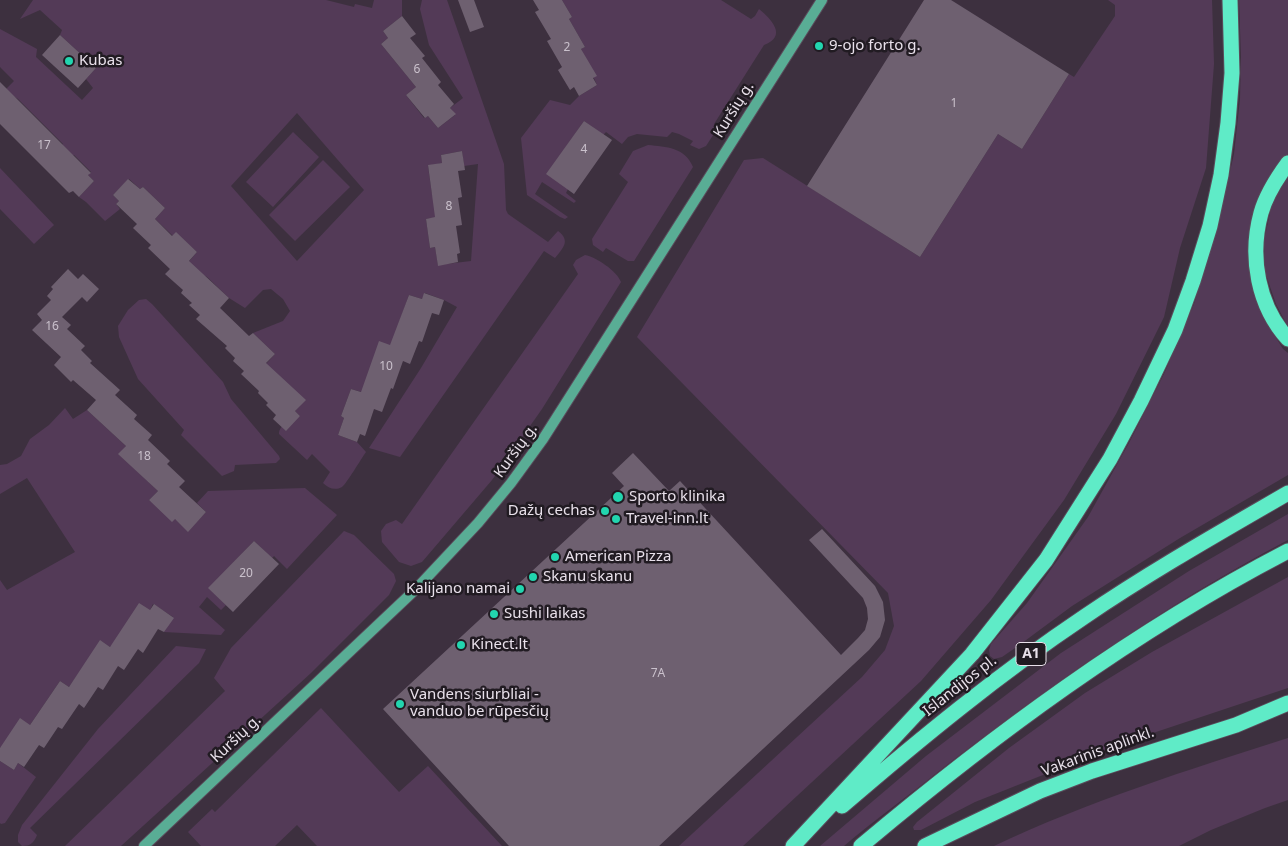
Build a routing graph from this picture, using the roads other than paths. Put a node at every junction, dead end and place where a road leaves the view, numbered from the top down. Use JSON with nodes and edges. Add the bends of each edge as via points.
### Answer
{"nodes":[{"id":1,"x":822,"y":0,"type":"edge"},
{"id":2,"x":1230,"y":0,"type":"edge"},
{"id":3,"x":1288,"y":163,"type":"edge"},
{"id":4,"x":1288,"y":339,"type":"edge"},
{"id":5,"x":1288,"y":493,"type":"edge"},
{"id":6,"x":1288,"y":551,"type":"edge"},
{"id":7,"x":1288,"y":703,"type":"edge"},
{"id":8,"x":1288,"y":713,"type":"edge"},
{"id":9,"x":1236,"y":724,"type":"junction"},
{"id":10,"x":144,"y":846,"type":"edge"},
{"id":11,"x":794,"y":846,"type":"edge"},
{"id":12,"x":861,"y":846,"type":"edge"},
{"id":13,"x":924,"y":846,"type":"edge"}],
"edges":[{"from":1,"to":10,"type":"main road","name":"Kuršių g.","via":[[543,439],[511,483],[417,588]]},
{"from":2,"to":11,"type":"highway","via":[[1232,73],[1228,123],[1210,226],[1175,330],[1141,402],[1110,459],[1046,560],[972,654]]},
{"from":3,"to":4,"type":"highway","via":[[1261,212],[1256,264],[1267,308]]},
{"from":5,"to":11,"type":"highway","name":"Islandijos pl.","number":"A1","via":[[1161,568],[1029,655],[915,743]]},
{"from":6,"to":12,"type":"highway","via":[[1190,607],[1081,676],[954,770]]},
{"from":7,"to":9,"type":"highway","name":"Vakarinis aplinkl."},
{"from":8,"to":9,"type":"highway"},
{"from":9,"to":13,"type":"highway","name":"Vakarinis aplinkl.","via":[[1040,791]]}]}
